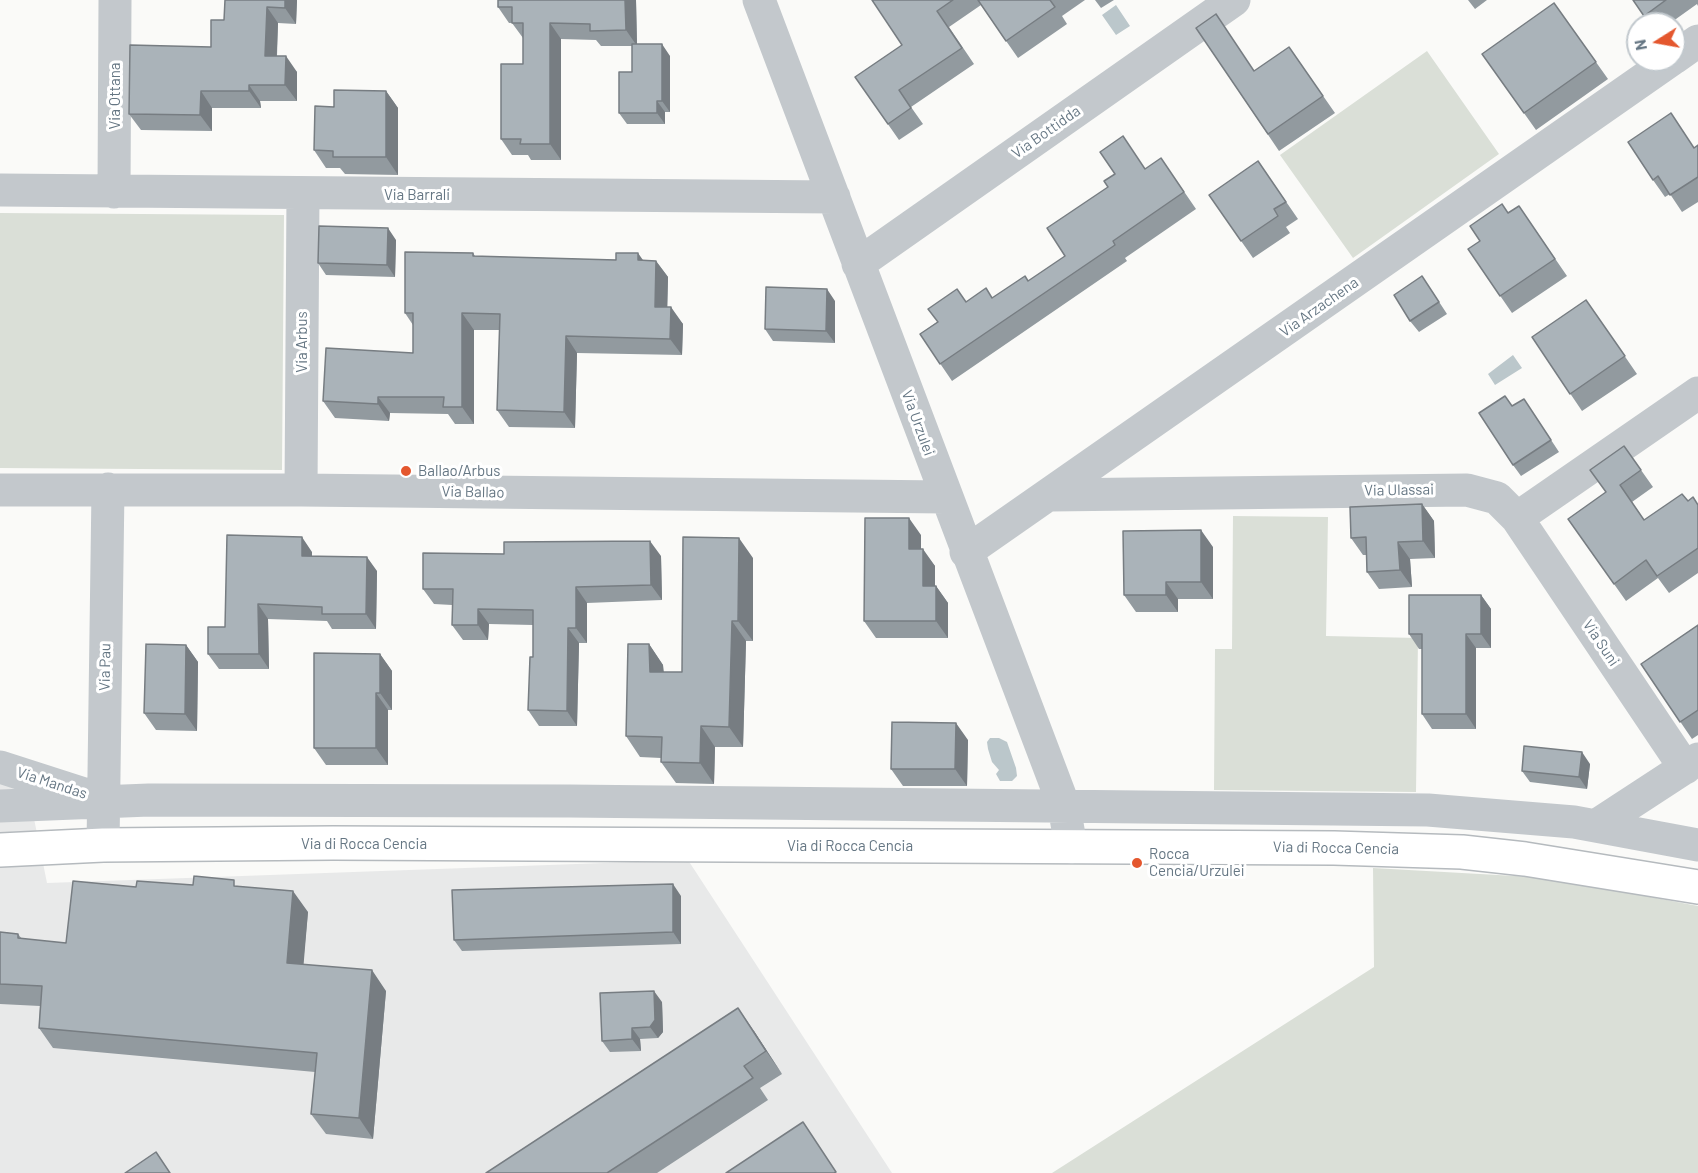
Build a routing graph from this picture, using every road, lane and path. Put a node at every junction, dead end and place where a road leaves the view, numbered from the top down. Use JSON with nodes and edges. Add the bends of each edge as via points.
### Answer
{"nodes":[{"id":1,"x":115,"y":0,"type":"edge"},
{"id":2,"x":759,"y":0,"type":"edge"},
{"id":3,"x":1234,"y":0,"type":"edge"},
{"id":4,"x":1653,"y":72,"type":"edge"},
{"id":5,"x":0,"y":190,"type":"edge"},
{"id":6,"x":114,"y":192,"type":"junction"},
{"id":7,"x":303,"y":194,"type":"junction"},
{"id":8,"x":834,"y":197,"type":"junction"},
{"id":9,"x":858,"y":264,"type":"junction"},
{"id":10,"x":1698,"y":393,"type":"edge"},
{"id":11,"x":108,"y":489,"type":"junction"},
{"id":12,"x":0,"y":490,"type":"edge"},
{"id":13,"x":301,"y":490,"type":"junction"},
{"id":14,"x":1051,"y":495,"type":"junction"},
{"id":15,"x":945,"y":497,"type":"junction"},
{"id":16,"x":1517,"y":518,"type":"junction"},
{"id":17,"x":966,"y":552,"type":"junction"},
{"id":18,"x":1692,"y":764,"type":"edge"},
{"id":19,"x":0,"y":766,"type":"edge"},
{"id":20,"x":103,"y":800,"type":"junction"},
{"id":21,"x":387,"y":801,"type":"junction"},
{"id":22,"x":1064,"y":806,"type":"junction"},
{"id":23,"x":0,"y":807,"type":"edge"},
{"id":24,"x":1597,"y":825,"type":"junction"},
{"id":25,"x":387,"y":844,"type":"junction"},
{"id":26,"x":103,"y":845,"type":"junction"},
{"id":27,"x":1698,"y":845,"type":"edge"},
{"id":28,"x":1071,"y":847,"type":"junction"},
{"id":29,"x":0,"y":850,"type":"edge"},
{"id":30,"x":1698,"y":887,"type":"edge"}],
"edges":[{"from":1,"to":6,"type":"street","name":"Via Ottana"},
{"from":2,"to":8,"type":"street","name":"Via Urzulei"},
{"from":3,"to":9,"type":"street","name":"Via Bottidda"},
{"from":4,"to":14,"type":"street","name":"Via Arzachena"},
{"from":5,"to":6,"type":"street","name":"Via Barrali"},
{"from":6,"to":7,"type":"street","name":"Via Barrali"},
{"from":7,"to":8,"type":"street","name":"Via Barrali"},
{"from":7,"to":13,"type":"street","name":"Via Arbus"},
{"from":8,"to":9,"type":"street","name":"Via Urzulei"},
{"from":9,"to":15,"type":"street","name":"Via Urzulei"},
{"from":10,"to":16,"type":"street"},
{"from":11,"to":12,"type":"street","name":"Via Ballao"},
{"from":11,"to":13,"type":"street","name":"Via Ballao"},
{"from":11,"to":20,"type":"street","name":"Via Pau"},
{"from":13,"to":15,"type":"street","name":"Via Ballao"},
{"from":14,"to":16,"type":"street","name":"Via Ulassai","via":[[1467,490],[1497,498]]},
{"from":14,"to":17,"type":"street","name":"Via Arzachena"},
{"from":15,"to":17,"type":"street","name":"Via Urzulei"},
{"from":16,"to":18,"type":"street","name":"Via Suni"},
{"from":17,"to":22,"type":"street","name":"Via Urzulei"},
{"from":18,"to":24,"type":"street"},
{"from":19,"to":20,"type":"street","name":"Via Mandas"},
{"from":20,"to":21,"type":"street"},
{"from":20,"to":23,"type":"street"},
{"from":20,"to":26,"type":"street","name":"Via Pau"},
{"from":21,"to":22,"type":"street"},
{"from":21,"to":25,"type":"street"},
{"from":22,"to":24,"type":"street","via":[[1428,810]]},
{"from":22,"to":28,"type":"street","name":"Via Urzulei"},
{"from":24,"to":27,"type":"street"},
{"from":25,"to":26,"type":"main road","name":"Via di Rocca Cencia"},
{"from":25,"to":28,"type":"main road","name":"Via di Rocca Cencia"},
{"from":26,"to":29,"type":"main road","name":"Via di Rocca Cencia"},
{"from":28,"to":30,"type":"main road","name":"Via di Rocca Cencia","via":[[1322,847],[1462,852],[1584,867]]}]}
